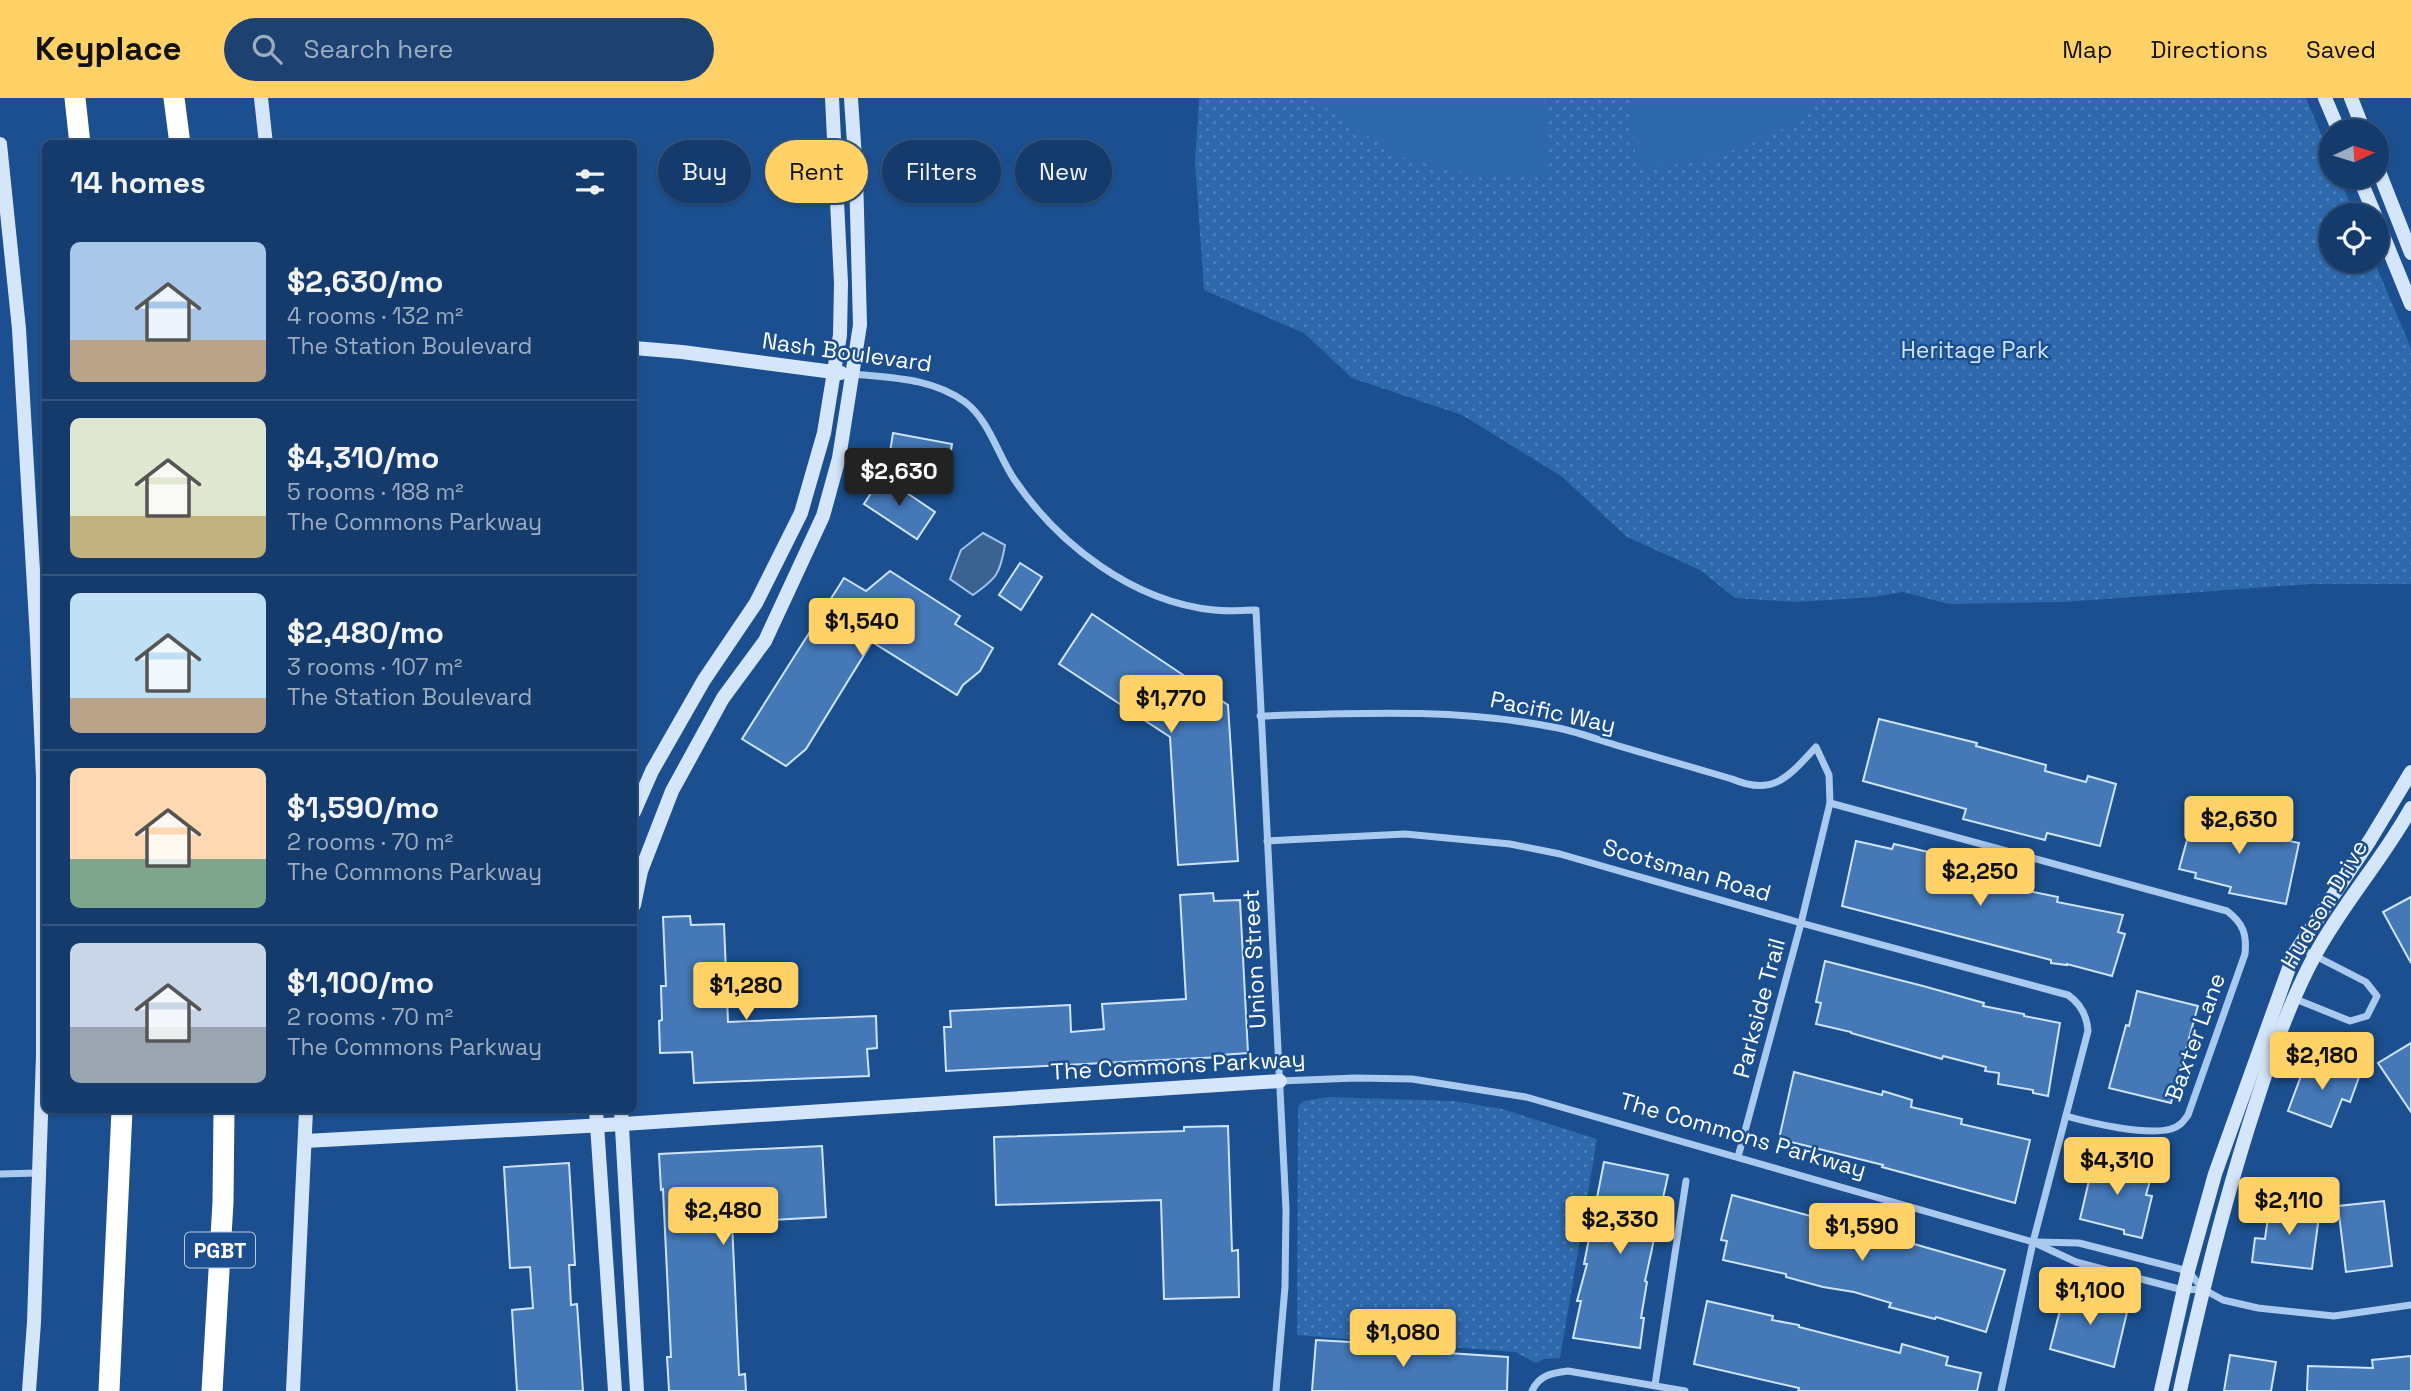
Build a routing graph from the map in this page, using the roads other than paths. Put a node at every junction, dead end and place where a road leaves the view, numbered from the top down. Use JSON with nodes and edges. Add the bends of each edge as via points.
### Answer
{"nodes":[{"id":1,"x":75,"y":98,"type":"edge"},
{"id":2,"x":174,"y":98,"type":"edge"},
{"id":3,"x":261,"y":98,"type":"edge"},
{"id":4,"x":832,"y":98,"type":"edge"},
{"id":5,"x":851,"y":98,"type":"edge"},
{"id":6,"x":2325,"y":98,"type":"edge"},
{"id":7,"x":2351,"y":98,"type":"edge"},
{"id":8,"x":2334,"y":119,"type":"edge"},
{"id":9,"x":2359,"y":119,"type":"edge"},
{"id":10,"x":80,"y":140,"type":"edge"},
{"id":11,"x":179,"y":140,"type":"edge"},
{"id":12,"x":266,"y":140,"type":"edge"},
{"id":13,"x":0,"y":144,"type":"edge"},
{"id":14,"x":2386,"y":189,"type":"edge"},
{"id":15,"x":2389,"y":249,"type":"edge"},
{"id":16,"x":2411,"y":253,"type":"edge"},
{"id":17,"x":2411,"y":304,"type":"edge"},
{"id":18,"x":637,"y":348,"type":"edge"},
{"id":19,"x":834,"y":372,"type":"junction"},
{"id":20,"x":853,"y":374,"type":"junction"},
{"id":21,"x":1256,"y":610,"type":"joint"},
{"id":22,"x":1261,"y":716,"type":"junction"},
{"id":23,"x":1816,"y":747,"type":"joint"},
{"id":24,"x":42,"y":761,"type":"edge"},
{"id":25,"x":2411,"y":772,"type":"edge"},
{"id":26,"x":1830,"y":803,"type":"junction"},
{"id":27,"x":637,"y":805,"type":"edge"},
{"id":28,"x":2411,"y":808,"type":"edge"},
{"id":29,"x":1267,"y":841,"type":"junction"},
{"id":30,"x":637,"y":890,"type":"edge"},
{"id":31,"x":1801,"y":923,"type":"junction"},
{"id":32,"x":2298,"y":947,"type":"junction"},
{"id":33,"x":2314,"y":956,"type":"junction"},
{"id":34,"x":2280,"y":991,"type":"junction"},
{"id":35,"x":2295,"y":999,"type":"junction"},
{"id":36,"x":42,"y":1079,"type":"edge"},
{"id":37,"x":1280,"y":1081,"type":"junction"},
{"id":38,"x":122,"y":1113,"type":"edge"},
{"id":39,"x":224,"y":1113,"type":"edge"},
{"id":40,"x":306,"y":1113,"type":"edge"},
{"id":41,"x":597,"y":1113,"type":"edge"},
{"id":42,"x":622,"y":1116,"type":"edge"},
{"id":43,"x":2066,"y":1116,"type":"junction"},
{"id":44,"x":599,"y":1125,"type":"junction"},
{"id":45,"x":305,"y":1141,"type":"junction"},
{"id":46,"x":1738,"y":1157,"type":"junction"},
{"id":47,"x":38,"y":1173,"type":"junction"},
{"id":48,"x":0,"y":1174,"type":"edge"},
{"id":49,"x":1686,"y":1181,"type":"dead end"},
{"id":50,"x":2033,"y":1242,"type":"junction"},
{"id":51,"x":2188,"y":1271,"type":"junction"},
{"id":52,"x":2203,"y":1289,"type":"junction"},
{"id":53,"x":2183,"y":1290,"type":"junction"},
{"id":54,"x":2411,"y":1305,"type":"edge"},
{"id":55,"x":1655,"y":1385,"type":"junction"},
{"id":56,"x":29,"y":1391,"type":"edge"},
{"id":57,"x":108,"y":1391,"type":"edge"},
{"id":58,"x":212,"y":1391,"type":"edge"},
{"id":59,"x":293,"y":1391,"type":"edge"},
{"id":60,"x":615,"y":1391,"type":"edge"},
{"id":61,"x":637,"y":1391,"type":"edge"},
{"id":62,"x":1276,"y":1391,"type":"edge"},
{"id":63,"x":1532,"y":1391,"type":"edge"},
{"id":64,"x":1685,"y":1391,"type":"edge"},
{"id":65,"x":2001,"y":1391,"type":"edge"},
{"id":66,"x":2161,"y":1391,"type":"edge"},
{"id":67,"x":2180,"y":1391,"type":"edge"}],
"edges":[{"from":1,"to":10,"type":"highway"},
{"from":2,"to":11,"type":"highway"},
{"from":3,"to":12,"type":"street"},
{"from":4,"to":19,"type":"street","via":[[841,283]]},
{"from":5,"to":20,"type":"street","via":[[860,325]]},
{"from":6,"to":8,"type":"street"},
{"from":7,"to":9,"type":"street"},
{"from":13,"to":24,"type":"street","via":[[19,341]]},
{"from":14,"to":16,"type":"street"},
{"from":15,"to":17,"type":"street"},
{"from":18,"to":19,"type":"street","name":"Nash Boulevard"},
{"from":19,"to":20,"type":"street","name":"Nash Boulevard"},
{"from":19,"to":27,"type":"street","via":[[824,433],[801,513],[756,603],[704,680]]},
{"from":20,"to":21,"type":"street","name":"Nash Boulevard","via":[[932,384],[967,404],[1027,497],[1068,540],[1120,577],[1191,606]]},
{"from":20,"to":30,"type":"street","via":[[839,458],[823,516],[765,641],[723,698],[673,791]]},
{"from":21,"to":22,"type":"street","name":"Union Street"},
{"from":22,"to":23,"type":"street","name":"Pacific Way","via":[[1422,713],[1521,722],[1560,729],[1744,784],[1769,786],[1787,778]]},
{"from":22,"to":29,"type":"street","name":"Union Street"},
{"from":23,"to":26,"type":"street","name":"Parkside Trail","via":[[1829,775]]},
{"from":25,"to":32,"type":"street","name":"Hudson Drive"},
{"from":26,"to":31,"type":"street","name":"Parkside Trail"},
{"from":26,"to":43,"type":"street","name":"Baxter Lane","via":[[2227,911],[2237,919],[2244,929],[2245,954],[2188,1115],[2180,1125],[2146,1130]]},
{"from":28,"to":33,"type":"street","name":"Hudson Drive"},
{"from":29,"to":31,"type":"street","name":"Scotsman Road","via":[[1405,834],[1510,844]]},
{"from":29,"to":37,"type":"street","name":"Union Street"},
{"from":31,"to":43,"type":"street","name":"Scotsman Road","via":[[2068,995],[2083,1009],[2088,1031]]},
{"from":31,"to":46,"type":"street","name":"Parkside Trail"},
{"from":32,"to":33,"type":"street"},
{"from":32,"to":34,"type":"street","name":"Hudson Drive"},
{"from":33,"to":35,"type":"street","name":"Hudson Drive"},
{"from":33,"to":35,"type":"street","via":[[2366,982],[2377,996],[2367,1016],[2350,1021]]},
{"from":34,"to":35,"type":"street"},
{"from":34,"to":51,"type":"street","name":"Hudson Drive","via":[[2216,1174]]},
{"from":35,"to":52,"type":"street","name":"Hudson Drive","via":[[2234,1171]]},
{"from":36,"to":47,"type":"street"},
{"from":37,"to":42,"type":"street","name":"The Commons Parkway"},
{"from":37,"to":46,"type":"street","name":"The Commons Parkway","via":[[1412,1079],[1467,1086],[1526,1097]]},
{"from":37,"to":62,"type":"street","name":"Union Street","via":[[1286,1222]]},
{"from":38,"to":57,"type":"highway"},
{"from":39,"to":58,"type":"highway","number":"PGBT"},
{"from":40,"to":45,"type":"street"},
{"from":41,"to":44,"type":"street"},
{"from":42,"to":44,"type":"street","name":"The Commons Parkway"},
{"from":42,"to":61,"type":"street"},
{"from":43,"to":50,"type":"street"},
{"from":44,"to":45,"type":"street","name":"The Commons Parkway"},
{"from":44,"to":60,"type":"street"},
{"from":45,"to":59,"type":"street"},
{"from":46,"to":50,"type":"street","name":"The Commons Parkway"},
{"from":47,"to":48,"type":"street"},
{"from":47,"to":56,"type":"street"},
{"from":49,"to":55,"type":"street"},
{"from":50,"to":51,"type":"street","name":"The Commons Parkway","via":[[2080,1243]]},
{"from":50,"to":53,"type":"street","name":"The Commons Parkway","via":[[2076,1262]]},
{"from":50,"to":65,"type":"street"},
{"from":51,"to":52,"type":"street"},
{"from":51,"to":53,"type":"street","name":"Hudson Drive"},
{"from":52,"to":53,"type":"street","name":"The Commons Parkway"},
{"from":52,"to":54,"type":"street","via":[[2223,1300],[2258,1308],[2334,1316]]},
{"from":52,"to":67,"type":"street","name":"Hudson Drive"},
{"from":53,"to":66,"type":"street","name":"Hudson Drive"},
{"from":55,"to":63,"type":"street","via":[[1567,1371],[1543,1377]]},
{"from":55,"to":64,"type":"street"}]}
